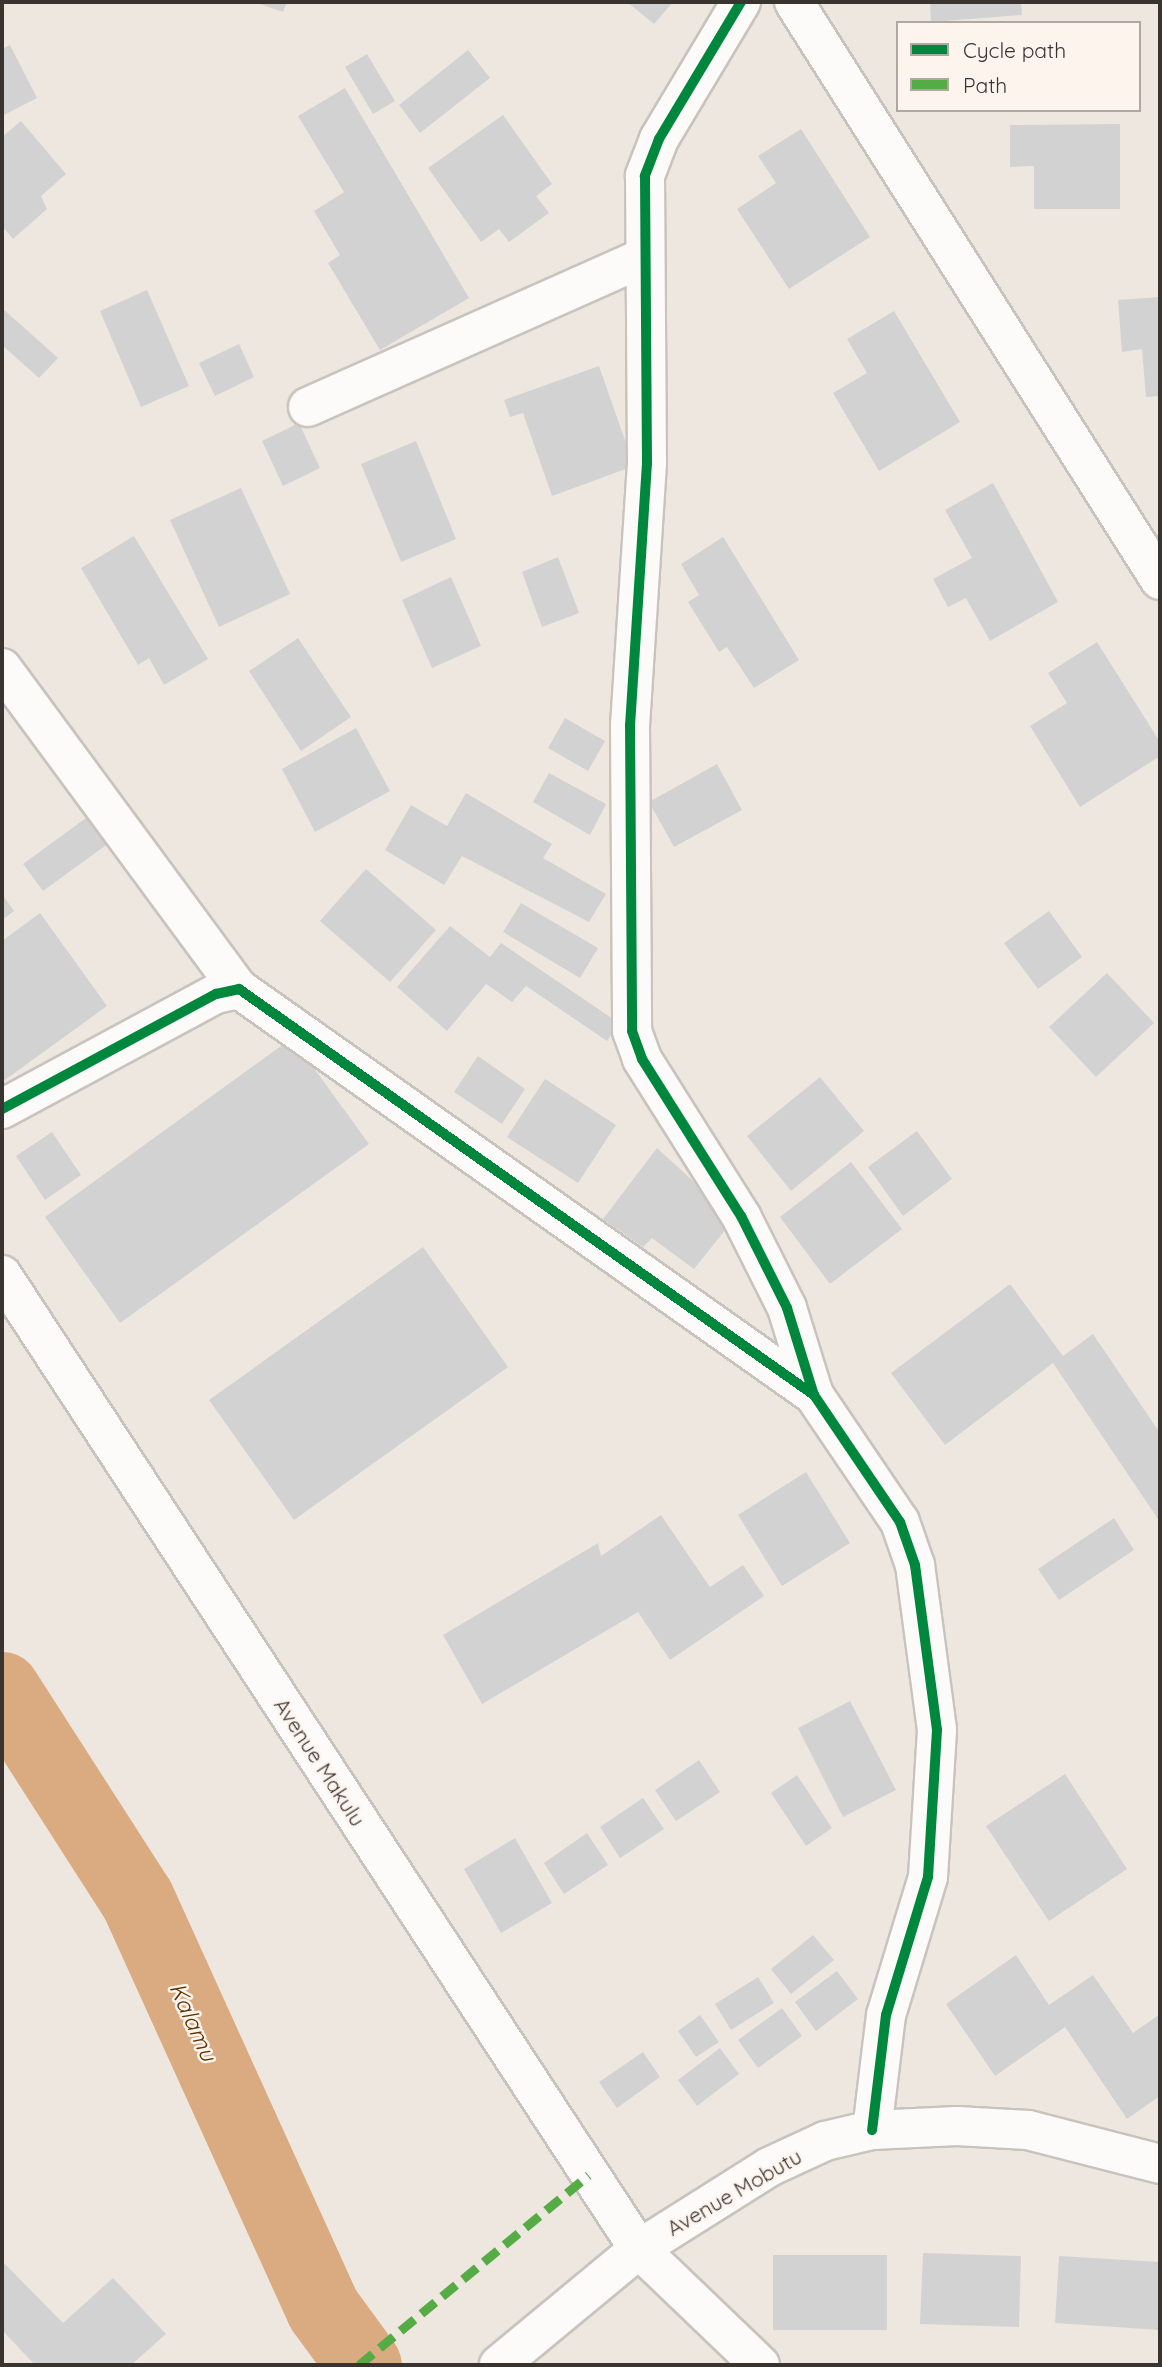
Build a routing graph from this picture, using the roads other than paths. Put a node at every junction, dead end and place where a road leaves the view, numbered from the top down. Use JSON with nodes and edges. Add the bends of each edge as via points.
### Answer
{"nodes":[{"id":1,"x":741,"y":2,"type":"edge"},
{"id":2,"x":794,"y":2,"type":"edge"},
{"id":3,"x":642,"y":258,"type":"junction"},
{"id":4,"x":308,"y":407,"type":"dead end"},
{"id":5,"x":1160,"y":580,"type":"edge"},
{"id":6,"x":2,"y":668,"type":"edge"},
{"id":7,"x":239,"y":989,"type":"junction"},
{"id":8,"x":2,"y":1109,"type":"edge"},
{"id":9,"x":2,"y":1275,"type":"edge"},
{"id":10,"x":814,"y":1395,"type":"junction"},
{"id":11,"x":872,"y":2130,"type":"junction"},
{"id":12,"x":1160,"y":2164,"type":"edge"},
{"id":13,"x":639,"y":2249,"type":"junction"},
{"id":14,"x":499,"y":2365,"type":"edge"},
{"id":15,"x":760,"y":2365,"type":"edge"}],
"edges":[{"from":1,"to":3,"type":"street","via":[[659,139],[645,176]]},
{"from":2,"to":5,"type":"street"},
{"from":3,"to":4,"type":"street"},
{"from":3,"to":10,"type":"street","via":[[647,463],[630,725],[632,1031],[642,1059],[741,1216],[787,1308]]},
{"from":6,"to":7,"type":"street"},
{"from":7,"to":8,"type":"street","via":[[216,993]]},
{"from":7,"to":10,"type":"street"},
{"from":9,"to":13,"type":"street","name":"Avenue Makulu"},
{"from":10,"to":11,"type":"street","via":[[900,1522],[915,1565],[936,1730],[928,1877],[886,2015]]},
{"from":11,"to":12,"type":"street","name":"Avenue Mobutu","via":[[1028,2130]]},
{"from":11,"to":13,"type":"street","name":"Avenue Mobutu","via":[[825,2141],[769,2167]]},
{"from":13,"to":14,"type":"street","name":"Avenue Mobutu"},
{"from":13,"to":15,"type":"street","name":"Avenue Makulu"}]}
